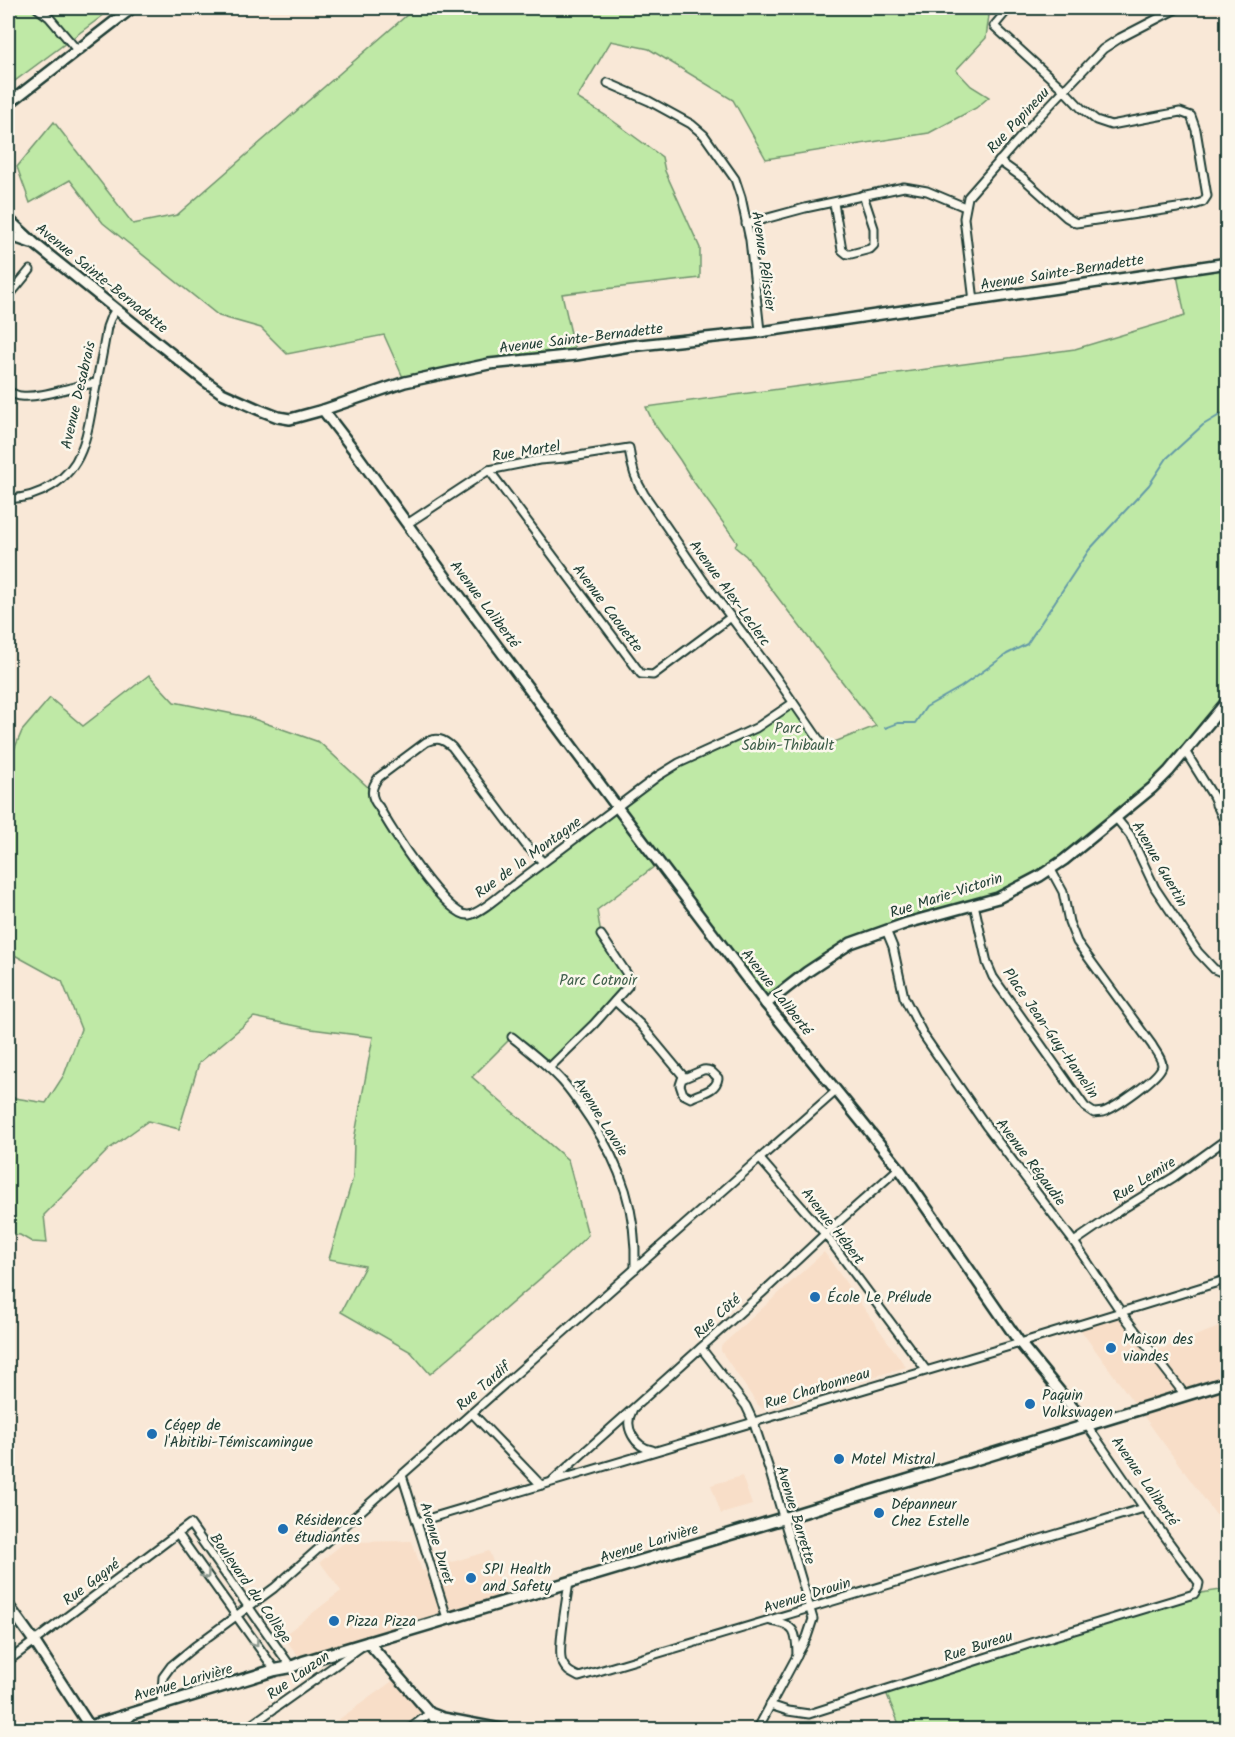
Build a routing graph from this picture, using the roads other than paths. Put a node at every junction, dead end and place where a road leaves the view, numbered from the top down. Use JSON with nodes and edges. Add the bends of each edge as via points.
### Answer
{"nodes":[{"id":1,"x":37,"y":8,"type":"edge"},
{"id":2,"x":132,"y":8,"type":"edge"},
{"id":3,"x":1009,"y":8,"type":"edge"},
{"id":4,"x":1178,"y":8,"type":"edge"},
{"id":5,"x":77,"y":50,"type":"junction"},
{"id":6,"x":608,"y":83,"type":"dead end"},
{"id":7,"x":1064,"y":90,"type":"junction"},
{"id":8,"x":8,"y":104,"type":"edge"},
{"id":9,"x":999,"y":161,"type":"junction"},
{"id":10,"x":864,"y":195,"type":"junction"},
{"id":11,"x":834,"y":203,"type":"junction"},
{"id":12,"x":965,"y":207,"type":"junction"},
{"id":13,"x":8,"y":219,"type":"edge"},
{"id":14,"x":746,"y":224,"type":"junction"},
{"id":15,"x":8,"y":235,"type":"edge"},
{"id":16,"x":35,"y":244,"type":"junction"},
{"id":17,"x":1227,"y":263,"type":"edge"},
{"id":18,"x":30,"y":270,"type":"dead end"},
{"id":19,"x":8,"y":297,"type":"edge"},
{"id":20,"x":974,"y":301,"type":"junction"},
{"id":21,"x":116,"y":309,"type":"junction"},
{"id":22,"x":760,"y":331,"type":"junction"},
{"id":23,"x":97,"y":383,"type":"junction"},
{"id":24,"x":8,"y":391,"type":"edge"},
{"id":25,"x":323,"y":410,"type":"junction"},
{"id":26,"x":629,"y":448,"type":"joint"},
{"id":27,"x":489,"y":470,"type":"junction"},
{"id":28,"x":8,"y":499,"type":"edge"},
{"id":29,"x":407,"y":524,"type":"junction"},
{"id":30,"x":731,"y":617,"type":"junction"},
{"id":31,"x":1227,"y":700,"type":"edge"},
{"id":32,"x":793,"y":703,"type":"junction"},
{"id":33,"x":824,"y":747,"type":"dead end"},
{"id":34,"x":1185,"y":751,"type":"junction"},
{"id":35,"x":1227,"y":802,"type":"edge"},
{"id":36,"x":1216,"y":805,"type":"junction"},
{"id":37,"x":617,"y":807,"type":"junction"},
{"id":38,"x":1116,"y":818,"type":"junction"},
{"id":39,"x":1227,"y":830,"type":"edge"},
{"id":40,"x":543,"y":862,"type":"junction"},
{"id":41,"x":1050,"y":868,"type":"junction"},
{"id":42,"x":974,"y":904,"type":"junction"},
{"id":43,"x":886,"y":930,"type":"junction"},
{"id":44,"x":601,"y":935,"type":"dead end"},
{"id":45,"x":1227,"y":975,"type":"edge"},
{"id":46,"x":615,"y":1001,"type":"junction"},
{"id":47,"x":766,"y":1004,"type":"junction"},
{"id":48,"x":512,"y":1036,"type":"dead end"},
{"id":49,"x":549,"y":1068,"type":"junction"},
{"id":50,"x":684,"y":1077,"type":"junction"},
{"id":51,"x":836,"y":1091,"type":"junction"},
{"id":52,"x":1227,"y":1138,"type":"edge"},
{"id":53,"x":760,"y":1159,"type":"junction"},
{"id":54,"x":899,"y":1168,"type":"junction"},
{"id":55,"x":825,"y":1234,"type":"junction"},
{"id":56,"x":1074,"y":1242,"type":"junction"},
{"id":57,"x":635,"y":1269,"type":"junction"},
{"id":58,"x":1225,"y":1280,"type":"dead end"},
{"id":59,"x":1120,"y":1312,"type":"junction"},
{"id":60,"x":1020,"y":1343,"type":"junction"},
{"id":61,"x":701,"y":1348,"type":"junction"},
{"id":62,"x":926,"y":1370,"type":"junction"},
{"id":63,"x":1227,"y":1382,"type":"edge"},
{"id":64,"x":1185,"y":1395,"type":"junction"},
{"id":65,"x":634,"y":1408,"type":"junction"},
{"id":66,"x":472,"y":1413,"type":"junction"},
{"id":67,"x":753,"y":1422,"type":"junction"},
{"id":68,"x":1087,"y":1425,"type":"junction"},
{"id":69,"x":655,"y":1451,"type":"junction"},
{"id":70,"x":402,"y":1475,"type":"junction"},
{"id":71,"x":551,"y":1482,"type":"junction"},
{"id":72,"x":541,"y":1485,"type":"junction"},
{"id":73,"x":1144,"y":1508,"type":"junction"},
{"id":74,"x":784,"y":1518,"type":"junction"},
{"id":75,"x":417,"y":1522,"type":"junction"},
{"id":76,"x":190,"y":1524,"type":"joint"},
{"id":77,"x":178,"y":1534,"type":"junction"},
{"id":78,"x":569,"y":1582,"type":"junction"},
{"id":79,"x":1194,"y":1594,"type":"joint"},
{"id":80,"x":8,"y":1605,"type":"edge"},
{"id":81,"x":247,"y":1607,"type":"junction"},
{"id":82,"x":810,"y":1608,"type":"junction"},
{"id":83,"x":236,"y":1616,"type":"junction"},
{"id":84,"x":447,"y":1618,"type":"junction"},
{"id":85,"x":768,"y":1621,"type":"junction"},
{"id":86,"x":34,"y":1641,"type":"junction"},
{"id":87,"x":368,"y":1642,"type":"junction"},
{"id":88,"x":797,"y":1658,"type":"junction"},
{"id":89,"x":8,"y":1661,"type":"edge"},
{"id":90,"x":291,"y":1667,"type":"junction"},
{"id":91,"x":275,"y":1670,"type":"junction"},
{"id":92,"x":161,"y":1703,"type":"junction"},
{"id":93,"x":770,"y":1705,"type":"junction"},
{"id":94,"x":135,"y":1712,"type":"junction"},
{"id":95,"x":430,"y":1713,"type":"junction"},
{"id":96,"x":91,"y":1728,"type":"edge"},
{"id":97,"x":78,"y":1730,"type":"edge"},
{"id":98,"x":117,"y":1730,"type":"edge"},
{"id":99,"x":244,"y":1730,"type":"edge"},
{"id":100,"x":408,"y":1730,"type":"edge"},
{"id":101,"x":440,"y":1730,"type":"edge"},
{"id":102,"x":506,"y":1730,"type":"edge"},
{"id":103,"x":757,"y":1730,"type":"edge"}],
"edges":[{"from":1,"to":5,"type":"street"},
{"from":2,"to":5,"type":"street"},
{"from":3,"to":7,"type":"street","via":[[994,26]]},
{"from":4,"to":7,"type":"street","name":"Rue Papineau","via":[[1103,49]]},
{"from":5,"to":8,"type":"street"},
{"from":6,"to":14,"type":"street","name":"Avenue Pélissier","via":[[650,101],[704,135],[735,179]]},
{"from":7,"to":9,"type":"street","name":"Rue Papineau"},
{"from":7,"to":9,"type":"street","via":[[1089,116],[1106,123],[1179,112],[1191,116],[1206,200],[1191,206],[1076,223]]},
{"from":9,"to":12,"type":"street","name":"Rue Papineau","via":[[968,197]]},
{"from":10,"to":11,"type":"street"},
{"from":10,"to":11,"type":"street","via":[[874,228],[874,245],[870,249],[851,254],[842,250]]},
{"from":10,"to":12,"type":"street","via":[[904,187],[927,190]]},
{"from":11,"to":14,"type":"street"},
{"from":12,"to":20,"type":"street"},
{"from":13,"to":16,"type":"street","name":"Avenue Sainte-Bernadette"},
{"from":14,"to":22,"type":"street","name":"Avenue Pélissier"},
{"from":15,"to":16,"type":"street"},
{"from":16,"to":21,"type":"street","name":"Avenue Sainte-Bernadette"},
{"from":17,"to":20,"type":"street","name":"Avenue Sainte-Bernadette"},
{"from":18,"to":19,"type":"street"},
{"from":20,"to":22,"type":"street","name":"Avenue Sainte-Bernadette"},
{"from":21,"to":23,"type":"street","name":"Avenue Desabrais","via":[[107,327]]},
{"from":21,"to":25,"type":"street","name":"Avenue Sainte-Bernadette","via":[[222,393],[278,417],[290,419]]},
{"from":22,"to":25,"type":"street","name":"Avenue Sainte-Bernadette","via":[[489,364],[405,382]]},
{"from":23,"to":24,"type":"street","via":[[38,396],[18,396]]},
{"from":23,"to":28,"type":"street","name":"Avenue Desabrais","via":[[86,438],[67,473],[41,492]]},
{"from":25,"to":29,"type":"street","name":"Avenue Laliberté"},
{"from":26,"to":27,"type":"street","name":"Rue Martel"},
{"from":26,"to":30,"type":"street","name":"Avenue Alex-Leclerc","via":[[640,489]]},
{"from":27,"to":29,"type":"street","name":"Rue Martel"},
{"from":27,"to":30,"type":"street","name":"Avenue Caouette","via":[[641,674],[653,675]]},
{"from":29,"to":37,"type":"street","name":"Avenue Laliberté"},
{"from":30,"to":32,"type":"street","name":"Avenue Alex-Leclerc"},
{"from":31,"to":34,"type":"street","name":"Rue Marie-Victorin"},
{"from":32,"to":33,"type":"street","name":"Avenue Alex-Leclerc"},
{"from":32,"to":37,"type":"street","name":"Rue de la Montagne","via":[[756,728],[668,769]]},
{"from":34,"to":36,"type":"street"},
{"from":34,"to":38,"type":"street","name":"Rue Marie-Victorin","via":[[1152,788]]},
{"from":35,"to":36,"type":"street"},
{"from":36,"to":39,"type":"street"},
{"from":37,"to":40,"type":"street","name":"Rue de la Montagne"},
{"from":37,"to":47,"type":"street","name":"Avenue Laliberté"},
{"from":38,"to":41,"type":"street","name":"Rue Marie-Victorin"},
{"from":38,"to":45,"type":"street","name":"Avenue Guertin","via":[[1130,835],[1155,888],[1198,952],[1214,969]]},
{"from":40,"to":40,"type":"street","name":"Rue de la Montagne","via":[[443,739],[426,742],[373,784],[373,801],[430,884],[460,914],[469,915],[484,907]]},
{"from":41,"to":42,"type":"street","name":"Rue Marie-Victorin","via":[[998,898]]},
{"from":41,"to":42,"type":"street","name":"Place Jean-Guy-Hamelin","via":[[1063,892],[1077,942],[1162,1062],[1152,1079],[1103,1112],[1094,1113],[1085,1107],[993,977]]},
{"from":42,"to":43,"type":"street","name":"Rue Marie-Victorin"},
{"from":43,"to":47,"type":"street","name":"Rue Marie-Victorin","via":[[833,953]]},
{"from":43,"to":56,"type":"street","name":"Avenue Régaudie","via":[[904,997],[924,1036]]},
{"from":44,"to":46,"type":"street","via":[[627,974],[628,986]]},
{"from":46,"to":49,"type":"street"},
{"from":46,"to":50,"type":"street","via":[[640,1024]]},
{"from":47,"to":51,"type":"street","name":"Avenue Laliberté"},
{"from":48,"to":49,"type":"street","name":"Avenue Lavoie"},
{"from":49,"to":57,"type":"street","name":"Avenue Lavoie","via":[[562,1080],[601,1136],[622,1177],[636,1244]]},
{"from":50,"to":50,"type":"street","via":[[707,1070],[718,1078],[708,1092],[691,1098],[680,1085]]},
{"from":51,"to":53,"type":"street","name":"Rue Tardif"},
{"from":51,"to":54,"type":"street","name":"Avenue Laliberté"},
{"from":52,"to":56,"type":"street","name":"Rue Lemire"},
{"from":53,"to":55,"type":"street","name":"Avenue Hébert"},
{"from":53,"to":57,"type":"street","name":"Rue Tardif"},
{"from":54,"to":55,"type":"street","name":"Rue Côté"},
{"from":54,"to":60,"type":"street","name":"Avenue Laliberté"},
{"from":55,"to":61,"type":"street","name":"Rue Côté"},
{"from":55,"to":62,"type":"street","name":"Avenue Hébert"},
{"from":56,"to":59,"type":"street","name":"Avenue Régaudie"},
{"from":57,"to":66,"type":"street","name":"Rue Tardif"},
{"from":58,"to":59,"type":"street","name":"Rue Charbonneau"},
{"from":59,"to":60,"type":"street","name":"Rue Charbonneau"},
{"from":59,"to":64,"type":"street","name":"Avenue Régaudie"},
{"from":60,"to":62,"type":"street","name":"Rue Charbonneau"},
{"from":60,"to":68,"type":"street","name":"Avenue Laliberté"},
{"from":61,"to":65,"type":"street","name":"Rue Côté"},
{"from":61,"to":67,"type":"street","name":"Avenue Barrette","via":[[746,1406]]},
{"from":62,"to":67,"type":"street","name":"Rue Charbonneau"},
{"from":63,"to":64,"type":"main road","name":"Avenue Larivière"},
{"from":64,"to":68,"type":"main road","name":"Avenue Larivière"},
{"from":65,"to":69,"type":"street","via":[[628,1421],[630,1432],[636,1442]]},
{"from":65,"to":71,"type":"street","name":"Rue Côté"},
{"from":66,"to":70,"type":"street","name":"Rue Tardif"},
{"from":66,"to":72,"type":"street"},
{"from":67,"to":69,"type":"street","name":"Rue Charbonneau"},
{"from":67,"to":74,"type":"street","name":"Avenue Barrette"},
{"from":68,"to":73,"type":"street","name":"Avenue Laliberté"},
{"from":68,"to":74,"type":"main road","name":"Avenue Larivière"},
{"from":69,"to":71,"type":"street","name":"Rue Charbonneau"},
{"from":70,"to":75,"type":"street","name":"Avenue Duret"},
{"from":70,"to":81,"type":"street","name":"Rue Tardif","via":[[278,1586]]},
{"from":71,"to":72,"type":"street","name":"Rue Charbonneau"},
{"from":72,"to":75,"type":"street","name":"Rue Charbonneau"},
{"from":73,"to":79,"type":"street","name":"Avenue Laliberté","via":[[1199,1582]]},
{"from":73,"to":82,"type":"street","name":"Avenue Drouin"},
{"from":74,"to":78,"type":"main road","name":"Avenue Larivière"},
{"from":74,"to":82,"type":"street","name":"Avenue Barrette"},
{"from":75,"to":84,"type":"street","name":"Avenue Duret"},
{"from":76,"to":77,"type":"street","name":"Rue Gagné"},
{"from":76,"to":81,"type":"street","name":"Boulevard du Collège"},
{"from":77,"to":83,"type":"street","name":"Boulevard du Collège","one_way":true},
{"from":77,"to":86,"type":"street","name":"Rue Gagné"},
{"from":78,"to":84,"type":"main road","name":"Avenue Larivière"},
{"from":78,"to":85,"type":"street","name":"Avenue Drouin","via":[[561,1660],[568,1672],[579,1677]]},
{"from":79,"to":93,"type":"street","name":"Rue Bureau","via":[[809,1714]]},
{"from":80,"to":86,"type":"street"},
{"from":81,"to":83,"type":"street","name":"Rue Tardif"},
{"from":81,"to":90,"type":"street","name":"Boulevard du Collège"},
{"from":82,"to":85,"type":"street","name":"Avenue Drouin"},
{"from":82,"to":88,"type":"street","name":"Avenue Barrette","via":[[813,1619]]},
{"from":83,"to":91,"type":"street","name":"Boulevard du Collège","one_way":true},
{"from":83,"to":92,"type":"street","name":"Rue Tardif","via":[[171,1666],[163,1677]]},
{"from":84,"to":87,"type":"main road","name":"Avenue Larivière"},
{"from":85,"to":88,"type":"street","via":[[791,1627],[797,1638]]},
{"from":86,"to":89,"type":"street","name":"Rue Gagné"},
{"from":86,"to":96,"type":"street"},
{"from":87,"to":90,"type":"main road","name":"Avenue Larivière"},
{"from":87,"to":95,"type":"street"},
{"from":87,"to":99,"type":"street","name":"Rue Lauzon"},
{"from":88,"to":93,"type":"street","name":"Avenue Barrette"},
{"from":90,"to":91,"type":"main road","name":"Avenue Larivière"},
{"from":91,"to":92,"type":"main road","name":"Avenue Larivière"},
{"from":92,"to":94,"type":"main road","name":"Avenue Larivière"},
{"from":93,"to":103,"type":"street","name":"Avenue Barrette"},
{"from":94,"to":96,"type":"main road","name":"Avenue Larivière"},
{"from":94,"to":98,"type":"street"},
{"from":95,"to":100,"type":"street"},
{"from":95,"to":101,"type":"street"},
{"from":95,"to":102,"type":"street"},
{"from":96,"to":97,"type":"main road","name":"Avenue Larivière"}]}
